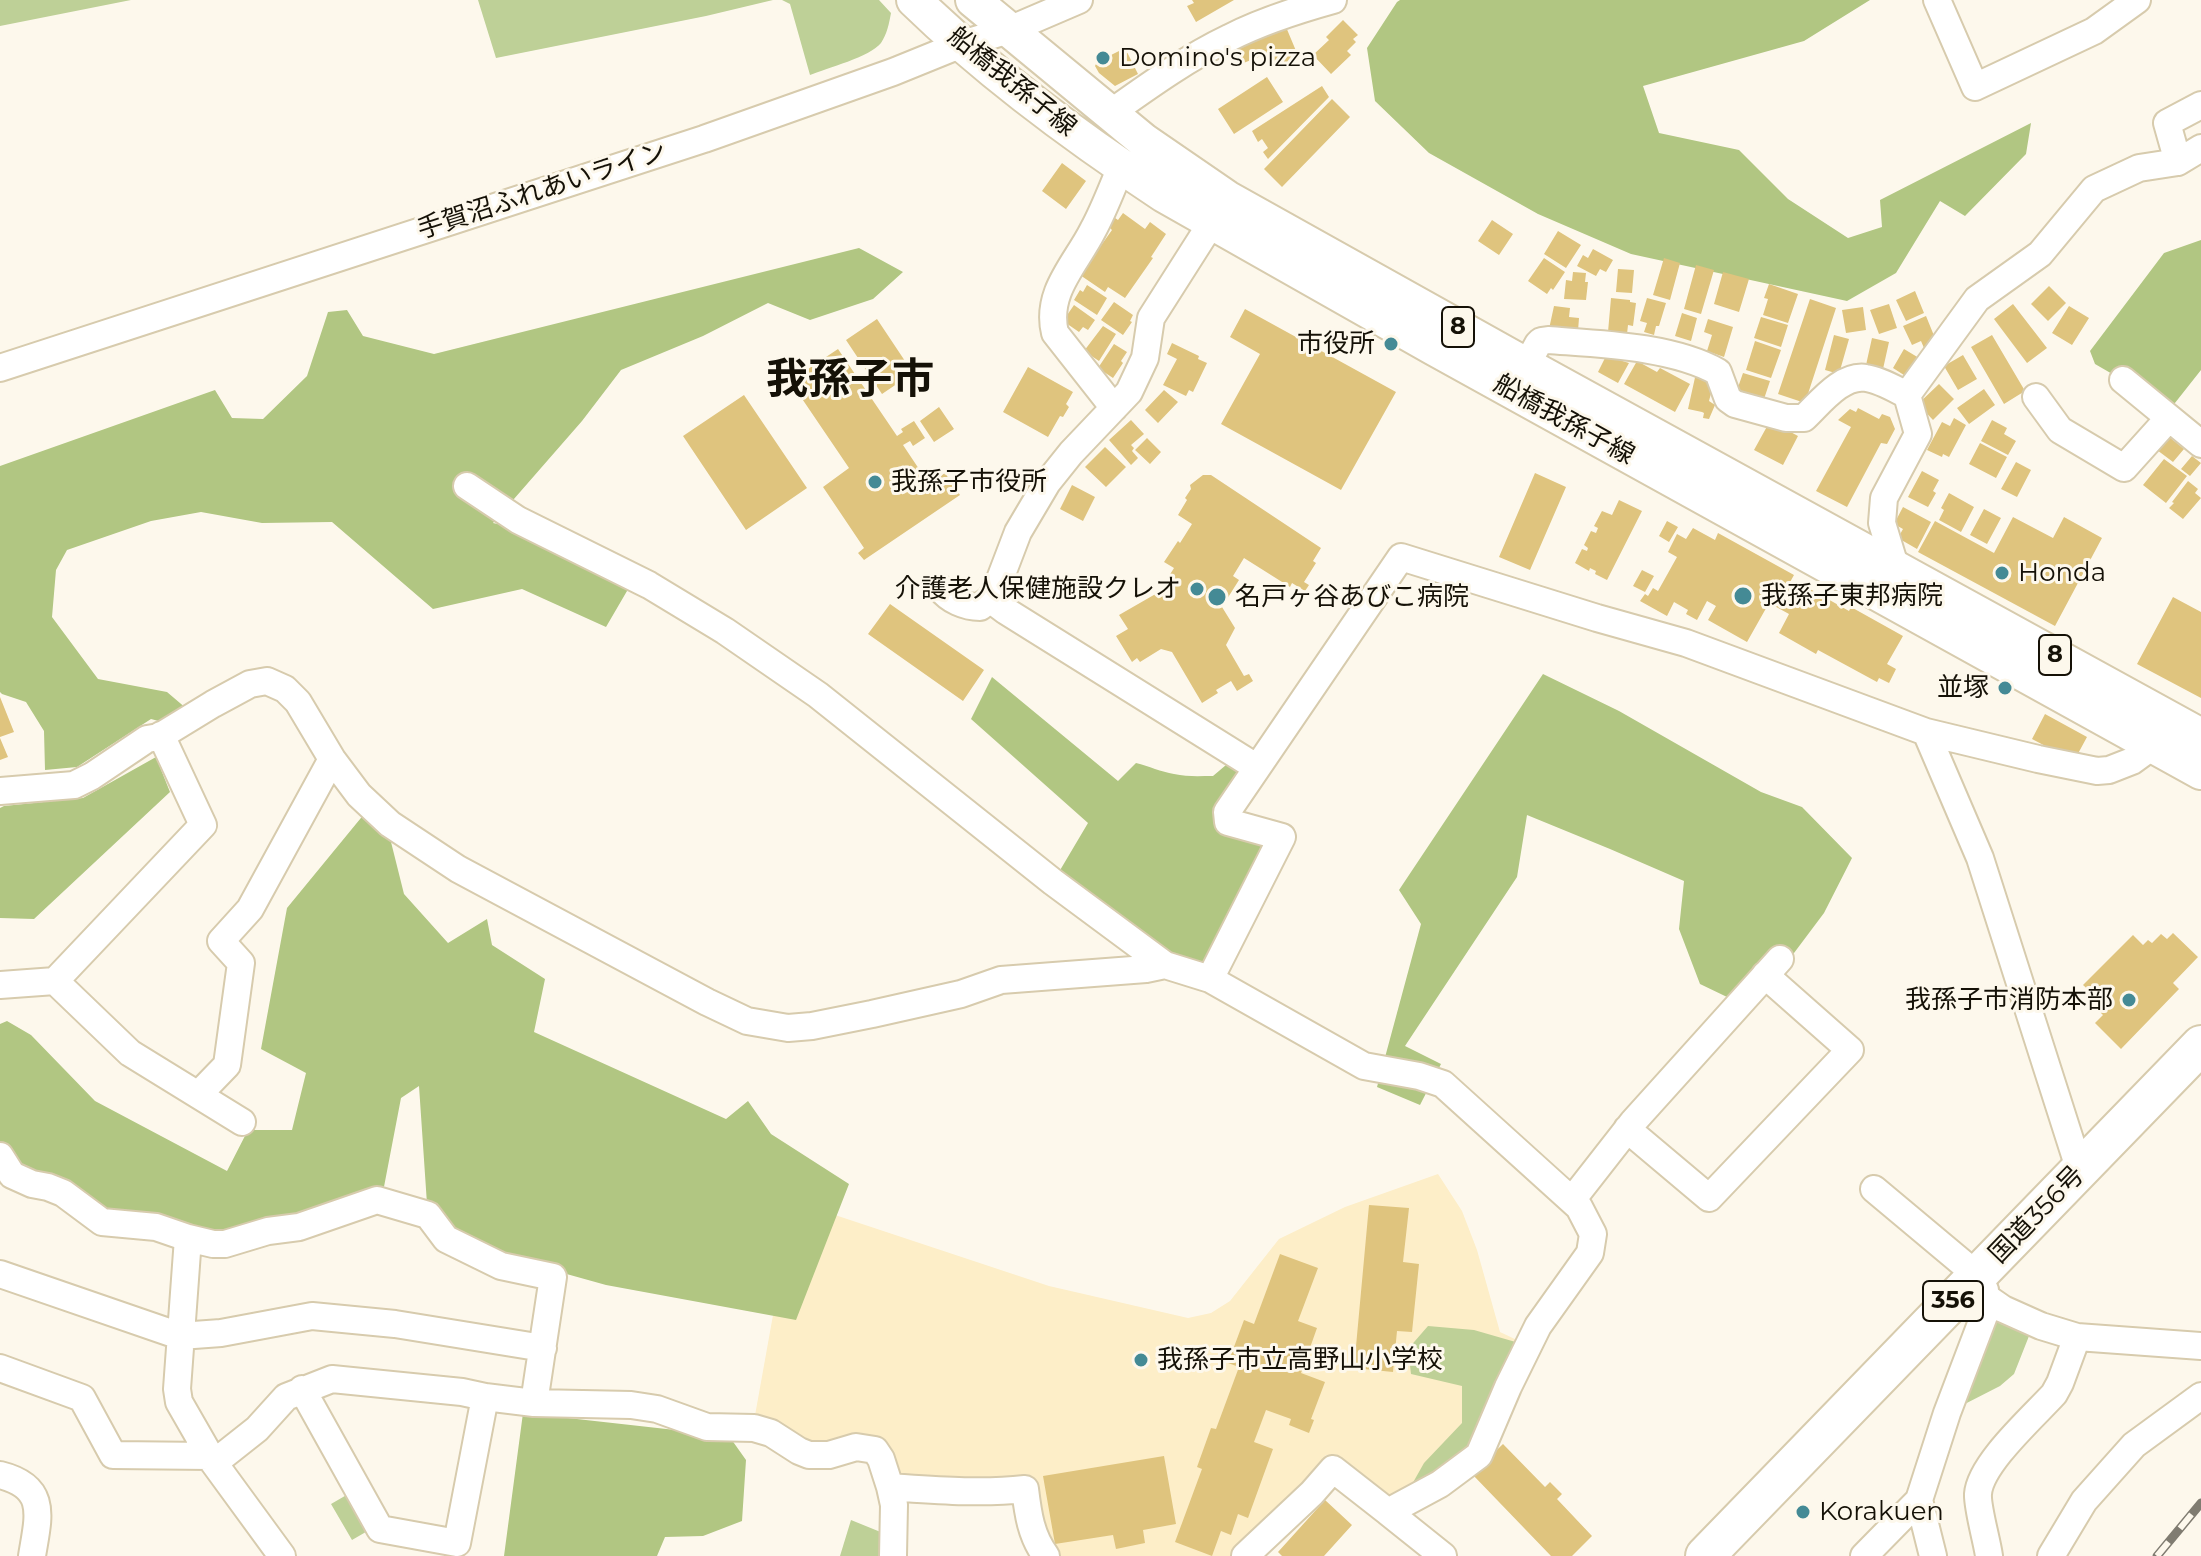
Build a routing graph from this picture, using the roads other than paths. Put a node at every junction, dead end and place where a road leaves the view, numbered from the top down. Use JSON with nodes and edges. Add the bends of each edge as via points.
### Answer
{"nodes":[{"id":1,"x":914,"y":0,"type":"edge"},
{"id":2,"x":973,"y":0,"type":"edge"},
{"id":3,"x":1079,"y":0,"type":"edge"},
{"id":4,"x":1333,"y":0,"type":"edge"},
{"id":5,"x":1937,"y":0,"type":"edge"},
{"id":6,"x":2137,"y":0,"type":"edge"},
{"id":7,"x":1009,"y":30,"type":"junction"},
{"id":8,"x":962,"y":44,"type":"junction"},
{"id":9,"x":2201,"y":105,"type":"edge"},
{"id":10,"x":1109,"y":114,"type":"junction"},
{"id":11,"x":2201,"y":148,"type":"edge"},
{"id":12,"x":2178,"y":162,"type":"junction"},
{"id":13,"x":1121,"y":167,"type":"junction"},
{"id":14,"x":1219,"y":210,"type":"junction"},
{"id":15,"x":0,"y":368,"type":"edge"},
{"id":16,"x":1519,"y":378,"type":"junction"},
{"id":17,"x":2123,"y":380,"type":"dead end"},
{"id":18,"x":1907,"y":395,"type":"junction"},
{"id":19,"x":2036,"y":397,"type":"dead end"},
{"id":20,"x":1114,"y":408,"type":"junction"},
{"id":21,"x":2169,"y":418,"type":"junction"},
{"id":22,"x":2201,"y":444,"type":"edge"},
{"id":23,"x":467,"y":486,"type":"dead end"},
{"id":24,"x":1896,"y":568,"type":"junction"},
{"id":25,"x":940,"y":588,"type":"dead end"},
{"id":26,"x":990,"y":599,"type":"junction"},
{"id":27,"x":1908,"y":609,"type":"junction"},
{"id":28,"x":1926,"y":732,"type":"junction"},
{"id":29,"x":161,"y":735,"type":"junction"},
{"id":30,"x":2201,"y":736,"type":"edge"},
{"id":31,"x":2154,"y":745,"type":"junction"},
{"id":32,"x":332,"y":759,"type":"junction"},
{"id":33,"x":1256,"y":767,"type":"junction"},
{"id":34,"x":2201,"y":772,"type":"edge"},
{"id":35,"x":0,"y":791,"type":"edge"},
{"id":36,"x":1165,"y":965,"type":"junction"},
{"id":37,"x":1210,"y":979,"type":"junction"},
{"id":38,"x":55,"y":981,"type":"junction"},
{"id":39,"x":0,"y":985,"type":"edge"},
{"id":40,"x":2201,"y":1045,"type":"edge"},
{"id":41,"x":198,"y":1095,"type":"junction"},
{"id":42,"x":242,"y":1122,"type":"dead end"},
{"id":43,"x":1627,"y":1129,"type":"junction"},
{"id":44,"x":2,"y":1165,"type":"edge"},
{"id":45,"x":2080,"y":1171,"type":"junction"},
{"id":46,"x":1874,"y":1189,"type":"dead end"},
{"id":47,"x":1572,"y":1200,"type":"junction"},
{"id":48,"x":188,"y":1238,"type":"junction"},
{"id":49,"x":0,"y":1274,"type":"edge"},
{"id":50,"x":1984,"y":1288,"type":"junction"},
{"id":51,"x":180,"y":1336,"type":"junction"},
{"id":52,"x":2077,"y":1337,"type":"junction"},
{"id":53,"x":2201,"y":1346,"type":"edge"},
{"id":54,"x":543,"y":1348,"type":"junction"},
{"id":55,"x":0,"y":1368,"type":"edge"},
{"id":56,"x":302,"y":1389,"type":"junction"},
{"id":57,"x":2201,"y":1396,"type":"edge"},
{"id":58,"x":485,"y":1397,"type":"junction"},
{"id":59,"x":534,"y":1403,"type":"junction"},
{"id":60,"x":212,"y":1460,"type":"junction"},
{"id":61,"x":0,"y":1475,"type":"edge"},
{"id":62,"x":890,"y":1487,"type":"junction"},
{"id":63,"x":1919,"y":1500,"type":"junction"},
{"id":64,"x":1388,"y":1512,"type":"junction"},
{"id":65,"x":32,"y":1556,"type":"edge"},
{"id":66,"x":282,"y":1556,"type":"edge"},
{"id":67,"x":893,"y":1556,"type":"edge"},
{"id":68,"x":1046,"y":1556,"type":"edge"},
{"id":69,"x":1245,"y":1556,"type":"edge"},
{"id":70,"x":1443,"y":1556,"type":"edge"},
{"id":71,"x":1705,"y":1556,"type":"edge"},
{"id":72,"x":1864,"y":1556,"type":"edge"},
{"id":73,"x":1933,"y":1556,"type":"edge"},
{"id":74,"x":1989,"y":1556,"type":"edge"},
{"id":75,"x":2051,"y":1556,"type":"edge"}],
"edges":[{"from":1,"to":8,"type":"main road","name":"船橋我孫子線","number":"8"},
{"from":2,"to":7,"type":"main road","name":"船橋我孫子線","number":"8"},
{"from":3,"to":7,"type":"street","name":"手賀沼ふれあいライン"},
{"from":4,"to":10,"type":"street","via":[[1227,38]]},
{"from":5,"to":6,"type":"street","via":[[1975,87],[2094,31]]},
{"from":7,"to":8,"type":"street","name":"手賀沼ふれあいライン"},
{"from":7,"to":10,"type":"main road","name":"船橋我孫子線","number":"8"},
{"from":8,"to":13,"type":"main road","name":"船橋我孫子線","number":"8"},
{"from":8,"to":15,"type":"street","name":"手賀沼ふれあいライン","via":[[704,139]]},
{"from":9,"to":12,"type":"street","via":[[2167,123]]},
{"from":10,"to":14,"type":"main road","name":"船橋我孫子線","number":"8","via":[[1181,168]]},
{"from":11,"to":12,"type":"street"},
{"from":12,"to":18,"type":"street","via":[[2139,168],[2094,189],[2040,254],[1977,299]]},
{"from":13,"to":14,"type":"main road","name":"船橋我孫子線","number":"8"},
{"from":13,"to":20,"type":"street","via":[[1092,232],[1056,292],[1053,325]]},
{"from":14,"to":16,"type":"main road","name":"船橋我孫子線","number":"8"},
{"from":14,"to":20,"type":"street","via":[[1151,318],[1139,374]]},
{"from":16,"to":18,"type":"street","via":[[1541,341],[1588,343],[1700,362],[1718,372],[1735,404],[1786,418],[1804,418],[1854,378]]},
{"from":16,"to":24,"type":"main road","name":"船橋我孫子線","number":"8"},
{"from":16,"to":27,"type":"main road","name":"船橋我孫子線","number":"8"},
{"from":17,"to":21,"type":"street"},
{"from":18,"to":24,"type":"street","via":[[1918,434],[1884,498],[1882,523]]},
{"from":19,"to":21,"type":"street","via":[[2060,430],[2124,468]]},
{"from":20,"to":26,"type":"street","via":[[1047,483],[1018,532]]},
{"from":21,"to":22,"type":"street"},
{"from":23,"to":36,"type":"street","via":[[518,520],[649,585],[725,631],[818,695]]},
{"from":24,"to":27,"type":"street"},
{"from":24,"to":30,"type":"main road","name":"船橋我孫子線","number":"8"},
{"from":25,"to":26,"type":"street","via":[[969,607]]},
{"from":26,"to":33,"type":"street"},
{"from":27,"to":31,"type":"main road","name":"船橋我孫子線","number":"8"},
{"from":28,"to":31,"type":"street","via":[[2097,771],[2132,761]]},
{"from":28,"to":33,"type":"street","via":[[1686,643],[1401,557]]},
{"from":28,"to":45,"type":"street","via":[[1980,858]]},
{"from":29,"to":32,"type":"street","via":[[250,684],[267,681],[298,702]]},
{"from":29,"to":35,"type":"street","via":[[74,785]]},
{"from":29,"to":38,"type":"street","via":[[203,825]]},
{"from":31,"to":34,"type":"main road","name":"船橋我孫子線","number":"8"},
{"from":32,"to":36,"type":"street","via":[[390,824],[458,869],[747,1021],[812,1026],[961,994],[1001,980]]},
{"from":32,"to":41,"type":"street","via":[[250,909],[221,941],[241,963],[227,1065]]},
{"from":33,"to":37,"type":"street","via":[[1227,812],[1228,822],[1282,837]]},
{"from":36,"to":37,"type":"street"},
{"from":37,"to":47,"type":"street","via":[[1364,1066],[1443,1084]]},
{"from":38,"to":39,"type":"street"},
{"from":38,"to":41,"type":"street","via":[[130,1053]]},
{"from":40,"to":45,"type":"highway","name":"国道356号","number":"356"},
{"from":41,"to":42,"type":"street"},
{"from":43,"to":43,"type":"street","via":[[1772,967],[1850,1050],[1709,1198]]},
{"from":43,"to":47,"type":"street"},
{"from":44,"to":48,"type":"street","via":[[12,1175],[63,1193],[102,1222],[156,1227]]},
{"from":45,"to":50,"type":"highway","name":"国道356号","number":"356"},
{"from":46,"to":50,"type":"street"},
{"from":47,"to":64,"type":"street","via":[[1591,1228],[1590,1253],[1538,1326],[1479,1455]]},
{"from":48,"to":51,"type":"street"},
{"from":48,"to":54,"type":"street","via":[[225,1244],[299,1227],[377,1200],[428,1215],[446,1239],[459,1246],[501,1266],[553,1277]]},
{"from":49,"to":51,"type":"street"},
{"from":50,"to":52,"type":"street","via":[[2003,1309]]},
{"from":50,"to":63,"type":"street"},
{"from":50,"to":71,"type":"highway","name":"国道356号","number":"356"},
{"from":51,"to":54,"type":"street","via":[[312,1316]]},
{"from":51,"to":60,"type":"street","via":[[179,1402]]},
{"from":52,"to":53,"type":"street"},
{"from":52,"to":74,"type":"street","via":[[2054,1394],[1983,1477],[1978,1494]]},
{"from":54,"to":59,"type":"street"},
{"from":55,"to":60,"type":"street","via":[[82,1398],[113,1455]]},
{"from":56,"to":58,"type":"street","via":[[332,1379]]},
{"from":56,"to":58,"type":"street","via":[[380,1529],[457,1543]]},
{"from":56,"to":60,"type":"street"},
{"from":57,"to":75,"type":"street","via":[[2134,1445],[2084,1501]]},
{"from":58,"to":59,"type":"street"},
{"from":59,"to":62,"type":"street","via":[[657,1409],[707,1427],[771,1433],[809,1455],[865,1447],[881,1459]]},
{"from":60,"to":66,"type":"street"},
{"from":61,"to":65,"type":"street","via":[[23,1484],[39,1508]]},
{"from":62,"to":67,"type":"street"},
{"from":62,"to":68,"type":"street","via":[[1025,1489],[1028,1516]]},
{"from":63,"to":72,"type":"street"},
{"from":63,"to":73,"type":"street"},
{"from":64,"to":69,"type":"street","via":[[1333,1469]]},
{"from":64,"to":70,"type":"street"}]}
